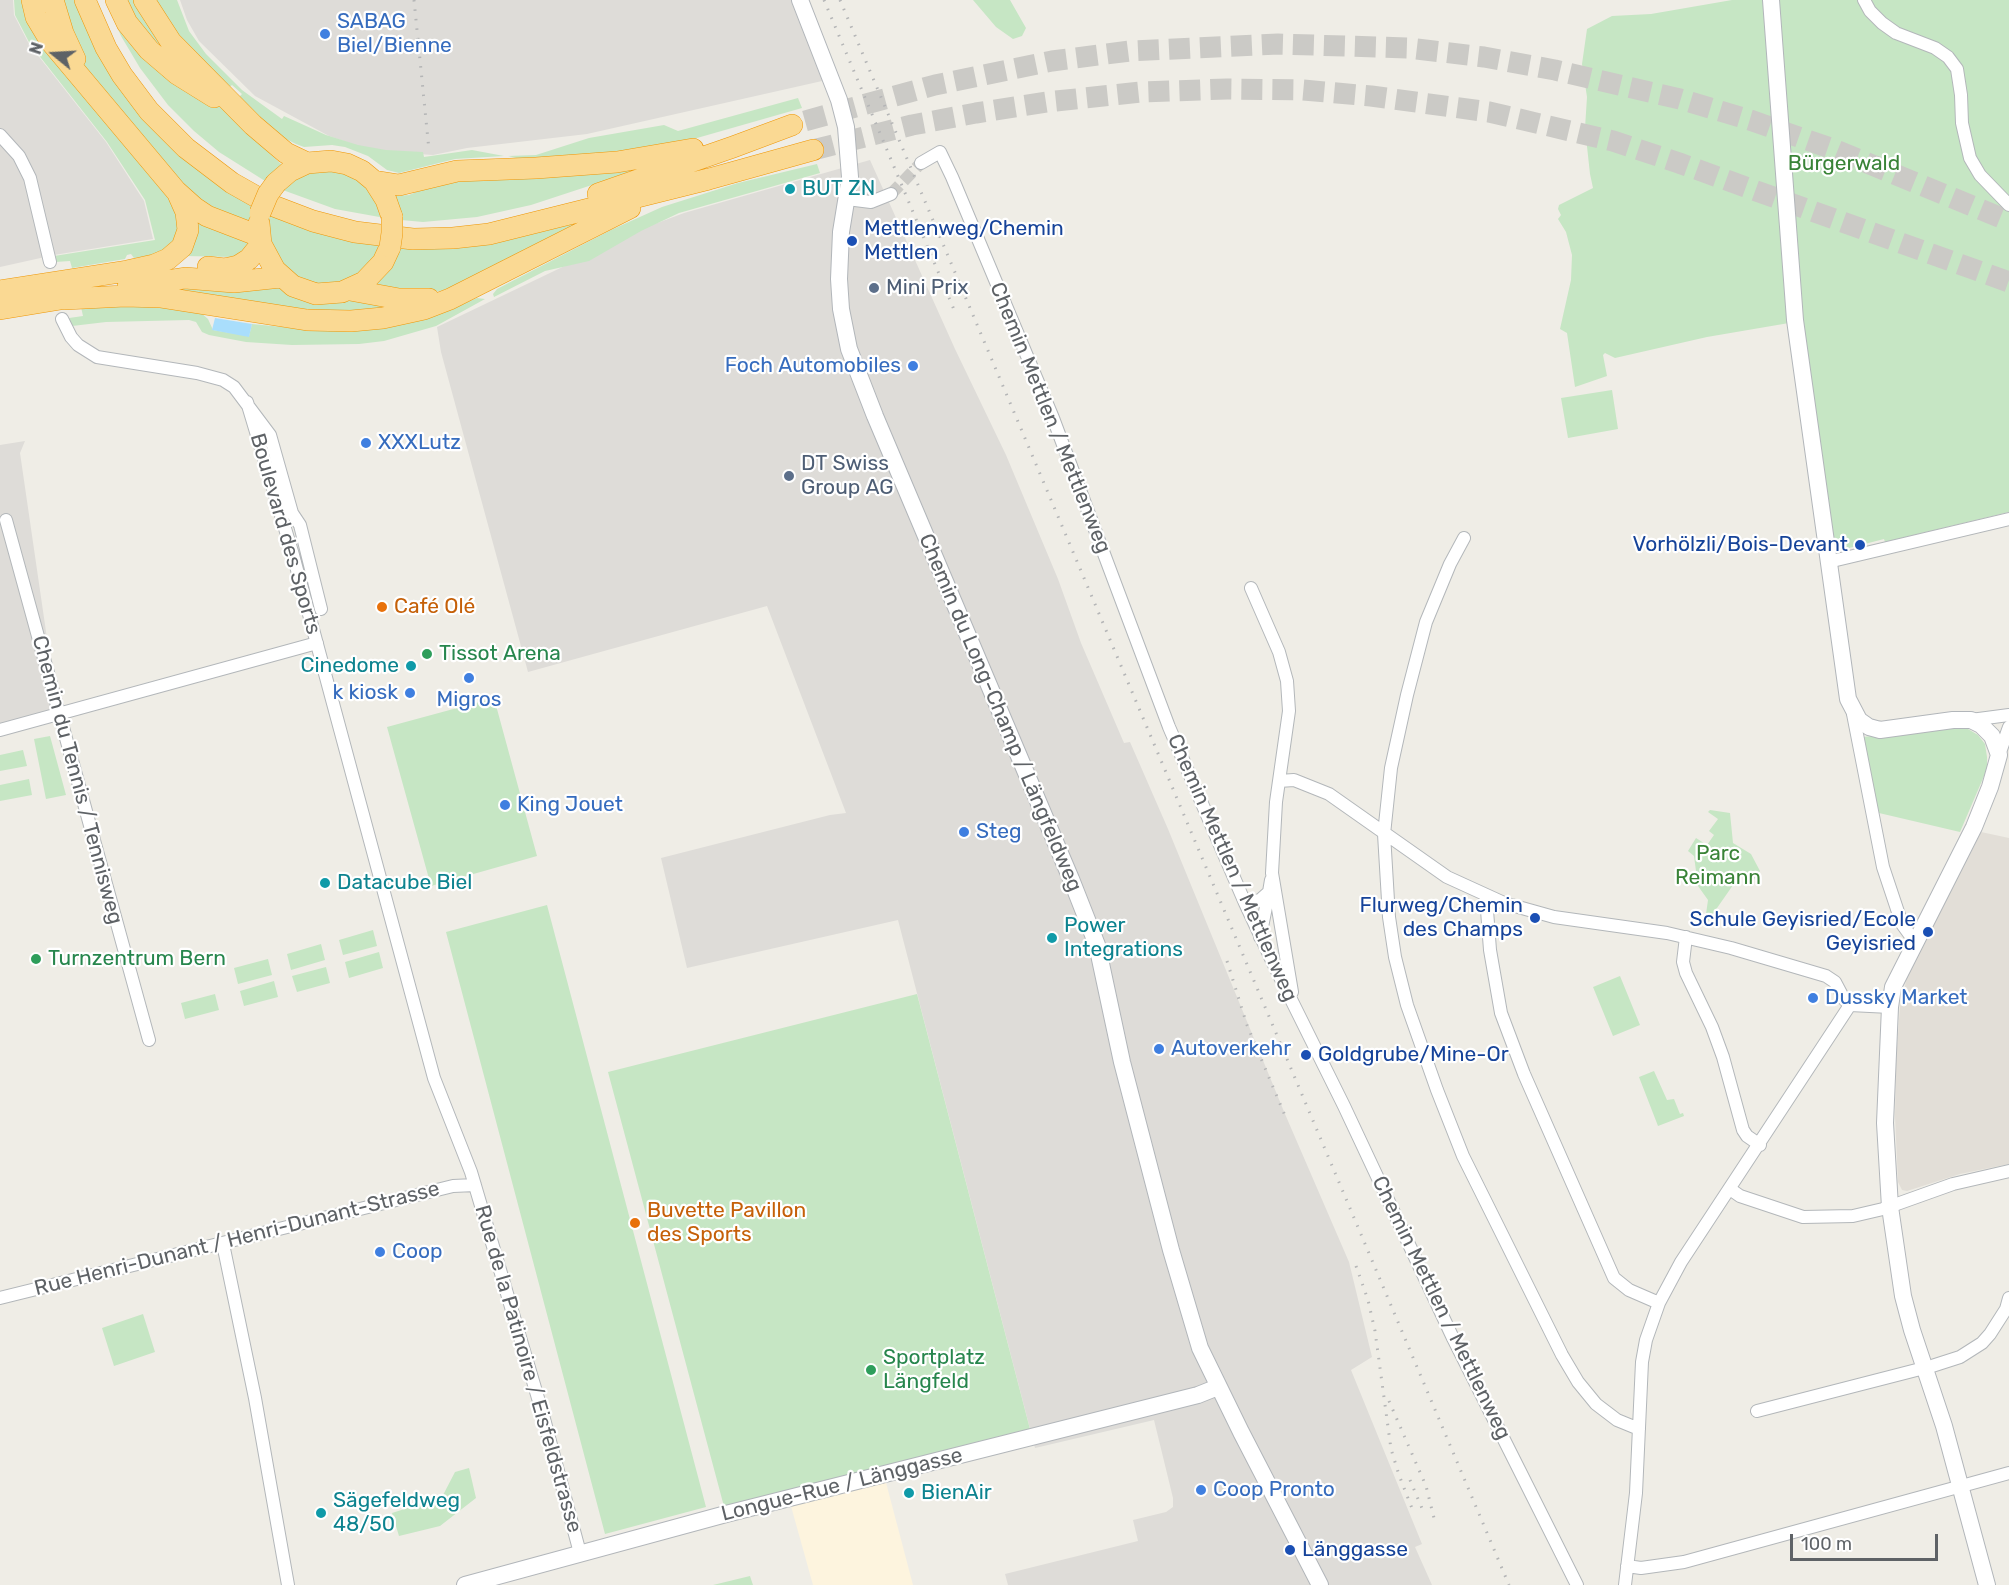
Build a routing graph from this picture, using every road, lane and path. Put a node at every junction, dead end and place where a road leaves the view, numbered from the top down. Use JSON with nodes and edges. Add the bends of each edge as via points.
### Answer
{"nodes":[{"id":1,"x":32,"y":0,"type":"edge"},
{"id":2,"x":54,"y":0,"type":"edge"},
{"id":3,"x":85,"y":0,"type":"edge"},
{"id":4,"x":96,"y":0,"type":"edge"},
{"id":5,"x":116,"y":0,"type":"edge"},
{"id":6,"x":144,"y":0,"type":"edge"},
{"id":7,"x":800,"y":0,"type":"edge"},
{"id":8,"x":1771,"y":0,"type":"edge"},
{"id":9,"x":1864,"y":0,"type":"edge"},
{"id":10,"x":96,"y":93,"type":"junction"},
{"id":11,"x":254,"y":125,"type":"junction"},
{"id":12,"x":0,"y":135,"type":"edge"},
{"id":13,"x":813,"y":150,"type":"tunnel mouth"},
{"id":14,"x":307,"y":163,"type":"junction"},
{"id":15,"x":921,"y":163,"type":"tunnel mouth"},
{"id":16,"x":709,"y":179,"type":"junction"},
{"id":17,"x":374,"y":181,"type":"junction"},
{"id":18,"x":176,"y":191,"type":"junction"},
{"id":19,"x":891,"y":194,"type":"tunnel mouth"},
{"id":20,"x":847,"y":200,"type":"junction"},
{"id":21,"x":2009,"y":205,"type":"edge"},
{"id":22,"x":260,"y":240,"type":"junction"},
{"id":23,"x":50,"y":262,"type":"dead end"},
{"id":24,"x":127,"y":271,"type":"junction"},
{"id":25,"x":281,"y":277,"type":"junction"},
{"id":26,"x":478,"y":285,"type":"junction"},
{"id":27,"x":350,"y":290,"type":"junction"},
{"id":28,"x":0,"y":291,"type":"edge"},
{"id":29,"x":0,"y":309,"type":"edge"},
{"id":30,"x":64,"y":309,"type":"junction"},
{"id":31,"x":247,"y":402,"type":"junction"},
{"id":32,"x":2009,"y":519,"type":"edge"},
{"id":33,"x":6,"y":520,"type":"dead end"},
{"id":34,"x":1464,"y":538,"type":"dead end"},
{"id":35,"x":1828,"y":562,"type":"junction"},
{"id":36,"x":1251,"y":588,"type":"dead end"},
{"id":37,"x":321,"y":609,"type":"dead end"},
{"id":38,"x":317,"y":644,"type":"junction"},
{"id":39,"x":1852,"y":710,"type":"junction"},
{"id":40,"x":58,"y":714,"type":"junction"},
{"id":41,"x":2009,"y":715,"type":"edge"},
{"id":42,"x":1971,"y":720,"type":"junction"},
{"id":43,"x":2009,"y":727,"type":"edge"},
{"id":44,"x":0,"y":730,"type":"edge"},
{"id":45,"x":1999,"y":755,"type":"junction"},
{"id":46,"x":1279,"y":781,"type":"junction"},
{"id":47,"x":1384,"y":834,"type":"junction"},
{"id":48,"x":1272,"y":873,"type":"junction"},
{"id":49,"x":1269,"y":892,"type":"junction"},
{"id":50,"x":1486,"y":897,"type":"junction"},
{"id":51,"x":1245,"y":903,"type":"junction"},
{"id":52,"x":1260,"y":937,"type":"junction"},
{"id":53,"x":1686,"y":937,"type":"junction"},
{"id":54,"x":1915,"y":942,"type":"junction"},
{"id":55,"x":1850,"y":1005,"type":"junction"},
{"id":56,"x":1890,"y":1007,"type":"junction"},
{"id":57,"x":1296,"y":1008,"type":"junction"},
{"id":58,"x":149,"y":1040,"type":"dead end"},
{"id":59,"x":1760,"y":1145,"type":"junction"},
{"id":60,"x":2009,"y":1172,"type":"edge"},
{"id":61,"x":475,"y":1185,"type":"junction"},
{"id":62,"x":1730,"y":1188,"type":"junction"},
{"id":63,"x":1890,"y":1207,"type":"junction"},
{"id":64,"x":223,"y":1244,"type":"junction"},
{"id":65,"x":0,"y":1298,"type":"edge"},
{"id":66,"x":2009,"y":1298,"type":"edge"},
{"id":67,"x":1659,"y":1303,"type":"junction"},
{"id":68,"x":1924,"y":1367,"type":"junction"},
{"id":69,"x":1218,"y":1388,"type":"junction"},
{"id":70,"x":1757,"y":1412,"type":"dead end"},
{"id":71,"x":1639,"y":1429,"type":"junction"},
{"id":72,"x":2009,"y":1473,"type":"edge"},
{"id":73,"x":1961,"y":1486,"type":"junction"},
{"id":74,"x":580,"y":1554,"type":"junction"},
{"id":75,"x":1627,"y":1566,"type":"junction"},
{"id":76,"x":288,"y":1585,"type":"edge"},
{"id":77,"x":465,"y":1585,"type":"edge"},
{"id":78,"x":1320,"y":1585,"type":"edge"},
{"id":79,"x":1577,"y":1585,"type":"edge"},
{"id":80,"x":1625,"y":1585,"type":"edge"},
{"id":81,"x":1987,"y":1585,"type":"edge"}],
"edges":[{"from":1,"to":10,"type":"highway","via":[[45,34]]},
{"from":2,"to":10,"type":"highway","via":[[66,42]]},
{"from":3,"to":16,"type":"highway","via":[[122,75],[176,139],[242,189],[271,205],[327,226],[401,239],[468,237]]},
{"from":4,"to":17,"type":"highway","via":[[140,82],[196,144],[229,169],[286,200],[315,212],[385,227],[467,227],[510,219],[580,200],[799,123],[627,161],[471,169],[399,185]]},
{"from":5,"to":11,"type":"highway","via":[[134,32],[158,59]]},
{"from":6,"to":11,"type":"highway","via":[[171,42]]},
{"from":7,"to":20,"type":"street","name":"Chemin du Long-Champ / Längfeldweg","via":[[846,127],[850,177]]},
{"from":8,"to":35,"type":"street","via":[[1795,320]]},
{"from":9,"to":21,"type":"street","via":[[1889,28],[1935,48],[1958,69],[1962,123],[1970,158],[1980,175]]},
{"from":10,"to":18,"type":"highway"},
{"from":11,"to":14,"type":"highway","via":[[286,153]]},
{"from":12,"to":23,"type":"street","via":[[19,156],[30,178]]},
{"from":13,"to":16,"type":"highway"},
{"from":14,"to":17,"type":"highway","via":[[347,164]]},
{"from":14,"to":22,"type":"highway","bridge":true,"via":[[290,171],[268,194],[260,213]]},
{"from":15,"to":51,"type":"street","name":"Chemin Mettlen / Mettlenweg","via":[[940,153],[952,177],[1053,418],[1169,727]]},
{"from":16,"to":26,"type":"highway","via":[[629,208]]},
{"from":17,"to":27,"type":"highway","bridge":true,"via":[[392,218],[390,247],[371,276]]},
{"from":18,"to":22,"type":"highway","via":[[207,216],[251,231]]},
{"from":18,"to":24,"type":"highway","via":[[188,224],[182,247],[161,262]]},
{"from":19,"to":20,"type":"street","via":[[871,202]]},
{"from":20,"to":69,"type":"street","name":"Chemin du Long-Champ / Längfeldweg","via":[[839,279],[849,349],[1097,945],[1122,1062],[1186,1303]]},
{"from":22,"to":24,"type":"highway","via":[[249,260],[232,268],[181,266]]},
{"from":22,"to":25,"type":"highway"},
{"from":24,"to":28,"type":"highway"},
{"from":25,"to":27,"type":"highway","via":[[316,294]]},
{"from":25,"to":30,"type":"highway","via":[[242,282],[177,278],[100,291]]},
{"from":26,"to":27,"type":"highway","via":[[423,300]]},
{"from":26,"to":30,"type":"highway","via":[[424,309],[351,321],[291,318],[160,297],[125,296]]},
{"from":29,"to":30,"type":"highway"},
{"from":30,"to":31,"type":"street","via":[[71,337],[97,357],[210,376],[234,387]]},
{"from":31,"to":37,"type":"street","via":[[270,435],[292,513],[300,525]]},
{"from":31,"to":38,"type":"street","name":"Boulevard des Sports"},
{"from":32,"to":35,"type":"street"},
{"from":33,"to":40,"type":"street","name":"Chemin du Tennis / Tennisweg"},
{"from":34,"to":47,"type":"street","via":[[1426,622],[1391,768]]},
{"from":35,"to":39,"type":"street"},
{"from":36,"to":46,"type":"street","via":[[1287,681],[1289,711]]},
{"from":38,"to":40,"type":"street"},
{"from":38,"to":61,"type":"street","name":"Boulevard des Sports","via":[[434,1078]]},
{"from":39,"to":42,"type":"street","via":[[1864,724],[1880,730]]},
{"from":39,"to":54,"type":"street","via":[[1883,867],[1902,924]]},
{"from":40,"to":44,"type":"street"},
{"from":40,"to":58,"type":"street","name":"Chemin du Tennis / Tennisweg"},
{"from":41,"to":42,"type":"street"},
{"from":42,"to":45,"type":"street","via":[[1992,736]]},
{"from":43,"to":45,"type":"street"},
{"from":45,"to":54,"type":"street","via":[[1974,827]]},
{"from":46,"to":47,"type":"street","via":[[1294,780],[1329,794]]},
{"from":46,"to":48,"type":"street"},
{"from":47,"to":50,"type":"street","via":[[1447,877]]},
{"from":47,"to":71,"type":"street","via":[[1395,957],[1407,1005],[1463,1156],[1578,1382],[1596,1404],[1617,1420]]},
{"from":48,"to":49,"type":"street"},
{"from":48,"to":57,"type":"street"},
{"from":49,"to":51,"type":"street","via":[[1260,900]]},
{"from":49,"to":52,"type":"street"},
{"from":50,"to":53,"type":"street","via":[[1554,917]]},
{"from":50,"to":67,"type":"street","via":[[1501,1013],[1524,1074],[1614,1278],[1629,1290]]},
{"from":51,"to":52,"type":"street","name":"Chemin Mettlen / Mettlenweg"},
{"from":52,"to":57,"type":"street","name":"Chemin Mettlen / Mettlenweg"},
{"from":53,"to":55,"type":"street","via":[[1826,976],[1835,982]]},
{"from":53,"to":59,"type":"street","via":[[1686,974],[1724,1057],[1743,1130]]},
{"from":54,"to":56,"type":"street","via":[[1897,975]]},
{"from":55,"to":56,"type":"street"},
{"from":55,"to":59,"type":"street"},
{"from":56,"to":63,"type":"street","via":[[1885,1123]]},
{"from":57,"to":79,"type":"street","name":"Chemin Mettlen / Mettlenweg","via":[[1452,1336]]},
{"from":59,"to":62,"type":"street"},
{"from":60,"to":63,"type":"street","via":[[1953,1184]]},
{"from":61,"to":64,"type":"street","name":"Rue Henri-Dunant / Henri-Dunant-Strasse","via":[[453,1186]]},
{"from":61,"to":74,"type":"street","name":"Rue de la Patinoire / Eisfeldstrasse"},
{"from":62,"to":63,"type":"street","via":[[1740,1196],[1803,1217],[1853,1216]]},
{"from":62,"to":67,"type":"street"},
{"from":63,"to":68,"type":"street","via":[[1903,1296]]},
{"from":64,"to":65,"type":"street","name":"Rue Henri-Dunant / Henri-Dunant-Strasse"},
{"from":64,"to":76,"type":"street"},
{"from":66,"to":68,"type":"street","via":[[2006,1309],[1982,1343],[1960,1357]]},
{"from":67,"to":71,"type":"street","via":[[1642,1362]]},
{"from":68,"to":70,"type":"street"},
{"from":68,"to":73,"type":"street"},
{"from":69,"to":74,"type":"street","name":"Longue-Rue / Länggasse"},
{"from":69,"to":78,"type":"street","name":"Chemin du Long-Champ / Längfeldweg"},
{"from":71,"to":75,"type":"street"},
{"from":72,"to":73,"type":"street"},
{"from":73,"to":75,"type":"street","via":[[1684,1562]]},
{"from":73,"to":81,"type":"street"},
{"from":74,"to":77,"type":"street","name":"Longue-Rue / Länggasse"},
{"from":75,"to":80,"type":"street"}]}
